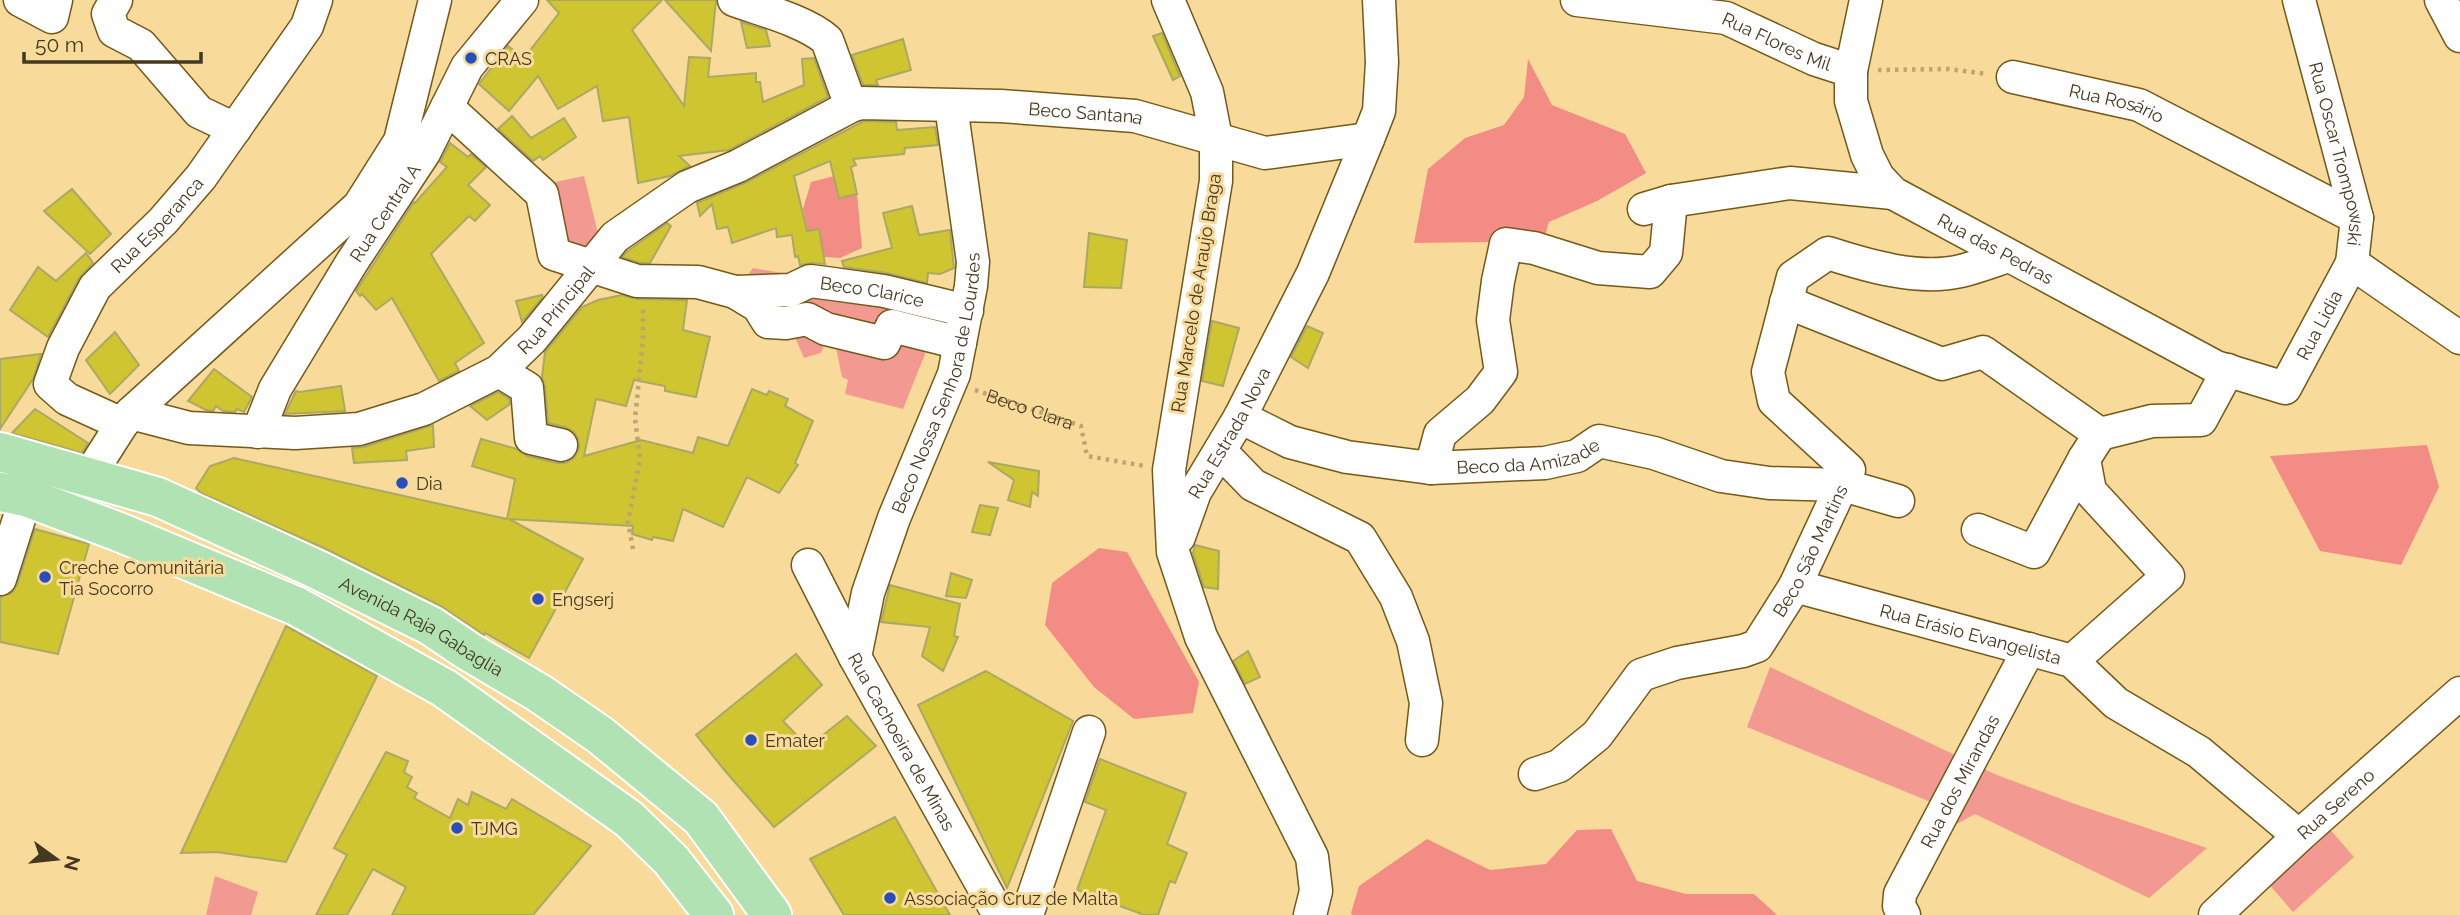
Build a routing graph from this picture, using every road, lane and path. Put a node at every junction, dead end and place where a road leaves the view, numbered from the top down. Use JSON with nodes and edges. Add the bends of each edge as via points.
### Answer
{"nodes":[{"id":1,"x":20,"y":0,"type":"edge"},
{"id":2,"x":55,"y":0,"type":"edge"},
{"id":3,"x":316,"y":0,"type":"edge"},
{"id":4,"x":435,"y":0,"type":"edge"},
{"id":5,"x":522,"y":0,"type":"edge"},
{"id":6,"x":734,"y":0,"type":"edge"},
{"id":7,"x":1168,"y":0,"type":"edge"},
{"id":8,"x":1380,"y":0,"type":"edge"},
{"id":9,"x":1577,"y":0,"type":"edge"},
{"id":10,"x":1866,"y":0,"type":"edge"},
{"id":11,"x":2299,"y":0,"type":"edge"},
{"id":12,"x":2441,"y":0,"type":"edge"},
{"id":13,"x":112,"y":7,"type":"edge"},
{"id":14,"x":2460,"y":36,"type":"edge"},
{"id":15,"x":426,"y":43,"type":"junction"},
{"id":16,"x":467,"y":67,"type":"junction"},
{"id":17,"x":1851,"y":71,"type":"junction"},
{"id":18,"x":2013,"y":76,"type":"joint"},
{"id":19,"x":851,"y":106,"type":"junction"},
{"id":20,"x":951,"y":106,"type":"junction"},
{"id":21,"x":447,"y":107,"type":"junction"},
{"id":22,"x":235,"y":129,"type":"junction"},
{"id":23,"x":1216,"y":138,"type":"junction"},
{"id":24,"x":1368,"y":139,"type":"junction"},
{"id":25,"x":1893,"y":193,"type":"junction"},
{"id":26,"x":2357,"y":218,"type":"junction"},
{"id":27,"x":2008,"y":256,"type":"junction"},
{"id":28,"x":2352,"y":263,"type":"junction"},
{"id":29,"x":590,"y":267,"type":"junction"},
{"id":30,"x":642,"y":281,"type":"junction"},
{"id":31,"x":735,"y":292,"type":"junction"},
{"id":32,"x":1786,"y":302,"type":"junction"},
{"id":33,"x":967,"y":311,"type":"junction"},
{"id":34,"x":2460,"y":338,"type":"edge"},
{"id":35,"x":960,"y":343,"type":"junction"},
{"id":36,"x":2228,"y":370,"type":"junction"},
{"id":37,"x":499,"y":371,"type":"junction"},
{"id":38,"x":951,"y":381,"type":"junction"},
{"id":39,"x":2285,"y":388,"type":"joint"},
{"id":40,"x":1240,"y":417,"type":"junction"},
{"id":41,"x":123,"y":423,"type":"junction"},
{"id":42,"x":258,"y":432,"type":"junction"},
{"id":43,"x":561,"y":445,"type":"dead end"},
{"id":44,"x":2092,"y":447,"type":"junction"},
{"id":45,"x":1220,"y":451,"type":"junction"},
{"id":46,"x":0,"y":452,"type":"edge"},
{"id":47,"x":1431,"y":468,"type":"junction"},
{"id":48,"x":1169,"y":470,"type":"junction"},
{"id":49,"x":89,"y":475,"type":"junction"},
{"id":50,"x":1843,"y":485,"type":"junction"},
{"id":51,"x":128,"y":487,"type":"junction"},
{"id":52,"x":13,"y":495,"type":"edge"},
{"id":53,"x":1898,"y":501,"type":"dead end"},
{"id":54,"x":1978,"y":530,"type":"dead end"},
{"id":55,"x":633,"y":550,"type":"dead end"},
{"id":56,"x":1173,"y":552,"type":"junction"},
{"id":57,"x":808,"y":565,"type":"dead end"},
{"id":58,"x":0,"y":579,"type":"edge"},
{"id":59,"x":1795,"y":586,"type":"junction"},
{"id":60,"x":2029,"y":649,"type":"junction"},
{"id":61,"x":855,"y":657,"type":"junction"},
{"id":62,"x":2072,"y":661,"type":"junction"},
{"id":63,"x":2460,"y":693,"type":"edge"},
{"id":64,"x":1089,"y":732,"type":"dead end"},
{"id":65,"x":1422,"y":740,"type":"dead end"},
{"id":66,"x":1535,"y":774,"type":"dead end"},
{"id":67,"x":2299,"y":836,"type":"junction"},
{"id":68,"x":714,"y":915,"type":"edge"},
{"id":69,"x":772,"y":915,"type":"edge"},
{"id":70,"x":999,"y":915,"type":"edge"},
{"id":71,"x":1027,"y":915,"type":"edge"},
{"id":72,"x":1310,"y":915,"type":"edge"},
{"id":73,"x":1903,"y":915,"type":"edge"},
{"id":74,"x":2215,"y":915,"type":"edge"}],
"edges":[{"from":1,"to":2,"type":"street","via":[[52,17]]},
{"from":3,"to":22,"type":"street","name":"Rua Esperanca","via":[[307,26]]},
{"from":4,"to":15,"type":"street"},
{"from":5,"to":16,"type":"street","name":"Rua Central A"},
{"from":6,"to":19,"type":"street","via":[[827,40]]},
{"from":7,"to":23,"type":"street","name":"Rua Marcelo de Araujo Braga","via":[[1207,92]]},
{"from":8,"to":24,"type":"street","name":"Rua Estrada Nova","via":[[1378,111]]},
{"from":9,"to":17,"type":"street","name":"Rua Flores Mil","via":[[1726,18]]},
{"from":10,"to":17,"type":"street","name":"Rua das Pedras"},
{"from":11,"to":26,"type":"street","name":"Rua Oscar Trompowski"},
{"from":12,"to":14,"type":"street"},
{"from":13,"to":22,"type":"street","via":[[114,32],[141,46],[199,112]]},
{"from":15,"to":16,"type":"street"},
{"from":15,"to":41,"type":"street","via":[[400,141],[359,206]]},
{"from":16,"to":21,"type":"street","name":"Rua Central A"},
{"from":17,"to":18,"type":"path","via":[[1948,69]]},
{"from":17,"to":25,"type":"street","name":"Rua das Pedras","via":[[1851,102],[1867,155]]},
{"from":18,"to":26,"type":"street","name":"Rua Rosário","via":[[2139,105]]},
{"from":19,"to":20,"type":"street","name":"Rua Principal"},
{"from":19,"to":29,"type":"street","name":"Rua Principal","via":[[738,166],[687,187],[615,237]]},
{"from":20,"to":23,"type":"street","name":"Beco Santana","via":[[1135,117]]},
{"from":20,"to":33,"type":"street","name":"Beco Nossa Senhora de Lourdes","via":[[973,262]]},
{"from":21,"to":29,"type":"street","via":[[542,194],[554,254]]},
{"from":21,"to":42,"type":"street","name":"Rua Central A","via":[[424,153],[275,389]]},
{"from":22,"to":41,"type":"street","name":"Rua Esperanca","via":[[163,221],[95,288],[63,348],[50,384],[67,399]]},
{"from":23,"to":24,"type":"street","via":[[1265,153]]},
{"from":23,"to":48,"type":"street","name":"Rua Marcelo de Araujo Braga","via":[[1216,181]]},
{"from":24,"to":40,"type":"street","name":"Rua Estrada Nova","via":[[1313,273]]},
{"from":25,"to":27,"type":"street","name":"Rua das Pedras"},
{"from":25,"to":47,"type":"street","via":[[1790,183],[1658,205],[1667,253],[1650,272],[1598,268],[1506,244],[1493,320],[1500,372],[1480,400],[1440,434]]},
{"from":26,"to":28,"type":"street","name":"Rua Oscar Trompowski"},
{"from":27,"to":32,"type":"street","name":"Beco São Martins","via":[[1959,271],[1921,273],[1828,253],[1793,276]]},
{"from":27,"to":36,"type":"street","name":"Rua das Pedras"},
{"from":28,"to":34,"type":"street","name":"Rua Oscar Trompowski"},
{"from":28,"to":39,"type":"street","name":"Rua Lidia"},
{"from":29,"to":30,"type":"street"},
{"from":29,"to":37,"type":"street","name":"Rua Principal"},
{"from":30,"to":31,"type":"street","via":[[698,282]]},
{"from":30,"to":55,"type":"path","via":[[643,339],[635,419],[640,459],[628,522]]},
{"from":31,"to":33,"type":"street","name":"Beco Clarice","via":[[826,282]]},
{"from":31,"to":35,"type":"street","via":[[758,306],[768,322],[807,319],[826,329],[884,343],[892,326]]},
{"from":32,"to":44,"type":"street","via":[[1942,364],[1983,352]]},
{"from":32,"to":50,"type":"street","name":"Beco São Martins","via":[[1768,372],[1774,401],[1849,470]]},
{"from":33,"to":35,"type":"street","name":"Beco Nossa Senhora de Lourdes"},
{"from":35,"to":38,"type":"street","name":"Beco Nossa Senhora de Lourdes"},
{"from":36,"to":39,"type":"street","name":"Rua das Pedras"},
{"from":36,"to":44,"type":"street","via":[[2201,420],[2152,421]]},
{"from":37,"to":42,"type":"street","name":"Rua Principal","via":[[424,409],[359,429]]},
{"from":37,"to":43,"type":"street","via":[[527,388],[531,438]]},
{"from":38,"to":48,"type":"path","name":"Beco Clara","via":[[1081,426],[1087,456]]},
{"from":38,"to":61,"type":"street","name":"Beco Nossa Senhora de Lourdes","via":[[894,518],[868,593]]},
{"from":40,"to":45,"type":"street","name":"Rua Estrada Nova"},
{"from":40,"to":47,"type":"street","name":"Beco da Amizade","via":[[1290,442]]},
{"from":41,"to":42,"type":"street","name":"Rua Principal"},
{"from":41,"to":49,"type":"street"},
{"from":41,"to":51,"type":"street"},
{"from":44,"to":54,"type":"street","via":[[2034,552]]},
{"from":44,"to":62,"type":"street","via":[[2090,491],[2168,576]]},
{"from":45,"to":56,"type":"street","name":"Rua Estrada Nova","via":[[1195,492]]},
{"from":45,"to":65,"type":"street","via":[[1253,485],[1360,538],[1396,597],[1413,641],[1426,703]]},
{"from":46,"to":49,"type":"main road","name":"Avenida Raja Gabaglia"},
{"from":47,"to":50,"type":"street","name":"Beco da Amizade","via":[[1545,463],[1577,456],[1599,441],[1654,453],[1721,476]]},
{"from":48,"to":56,"type":"street","name":"Rua Marcelo de Araujo Braga"},
{"from":49,"to":51,"type":"main road","name":"Avenida Raja Gabaglia"},
{"from":50,"to":53,"type":"street","name":"Beco da Amizade"},
{"from":50,"to":59,"type":"street","name":"Beco São Martins"},
{"from":51,"to":69,"type":"main road","name":"Avenida Raja Gabaglia","via":[[316,569],[431,626],[539,693],[600,735],[701,818]]},
{"from":52,"to":58,"type":"street"},
{"from":52,"to":68,"type":"main road","via":[[119,532],[296,606],[444,688],[629,819],[671,860]]},
{"from":56,"to":72,"type":"street","via":[[1201,638],[1312,858],[1316,891]]},
{"from":57,"to":61,"type":"street","name":"Rua Cachoeira de Minas"},
{"from":59,"to":60,"type":"street","name":"Rua Erásio Evangelista"},
{"from":59,"to":66,"type":"street","name":"Beco São Martins","via":[[1757,646],[1641,675],[1597,735],[1559,766]]},
{"from":60,"to":62,"type":"street","name":"Rua Erásio Evangelista"},
{"from":60,"to":73,"type":"street","name":"Rua dos Mirandas","via":[[1900,894]]},
{"from":61,"to":70,"type":"street","name":"Rua Cachoeira de Minas"},
{"from":62,"to":67,"type":"street","name":"Rua Erásio Evangelista","via":[[2116,703],[2199,752]]},
{"from":63,"to":67,"type":"street","name":"Rua Sereno"},
{"from":64,"to":71,"type":"street"},
{"from":67,"to":74,"type":"street","name":"Rua Sereno"}]}
